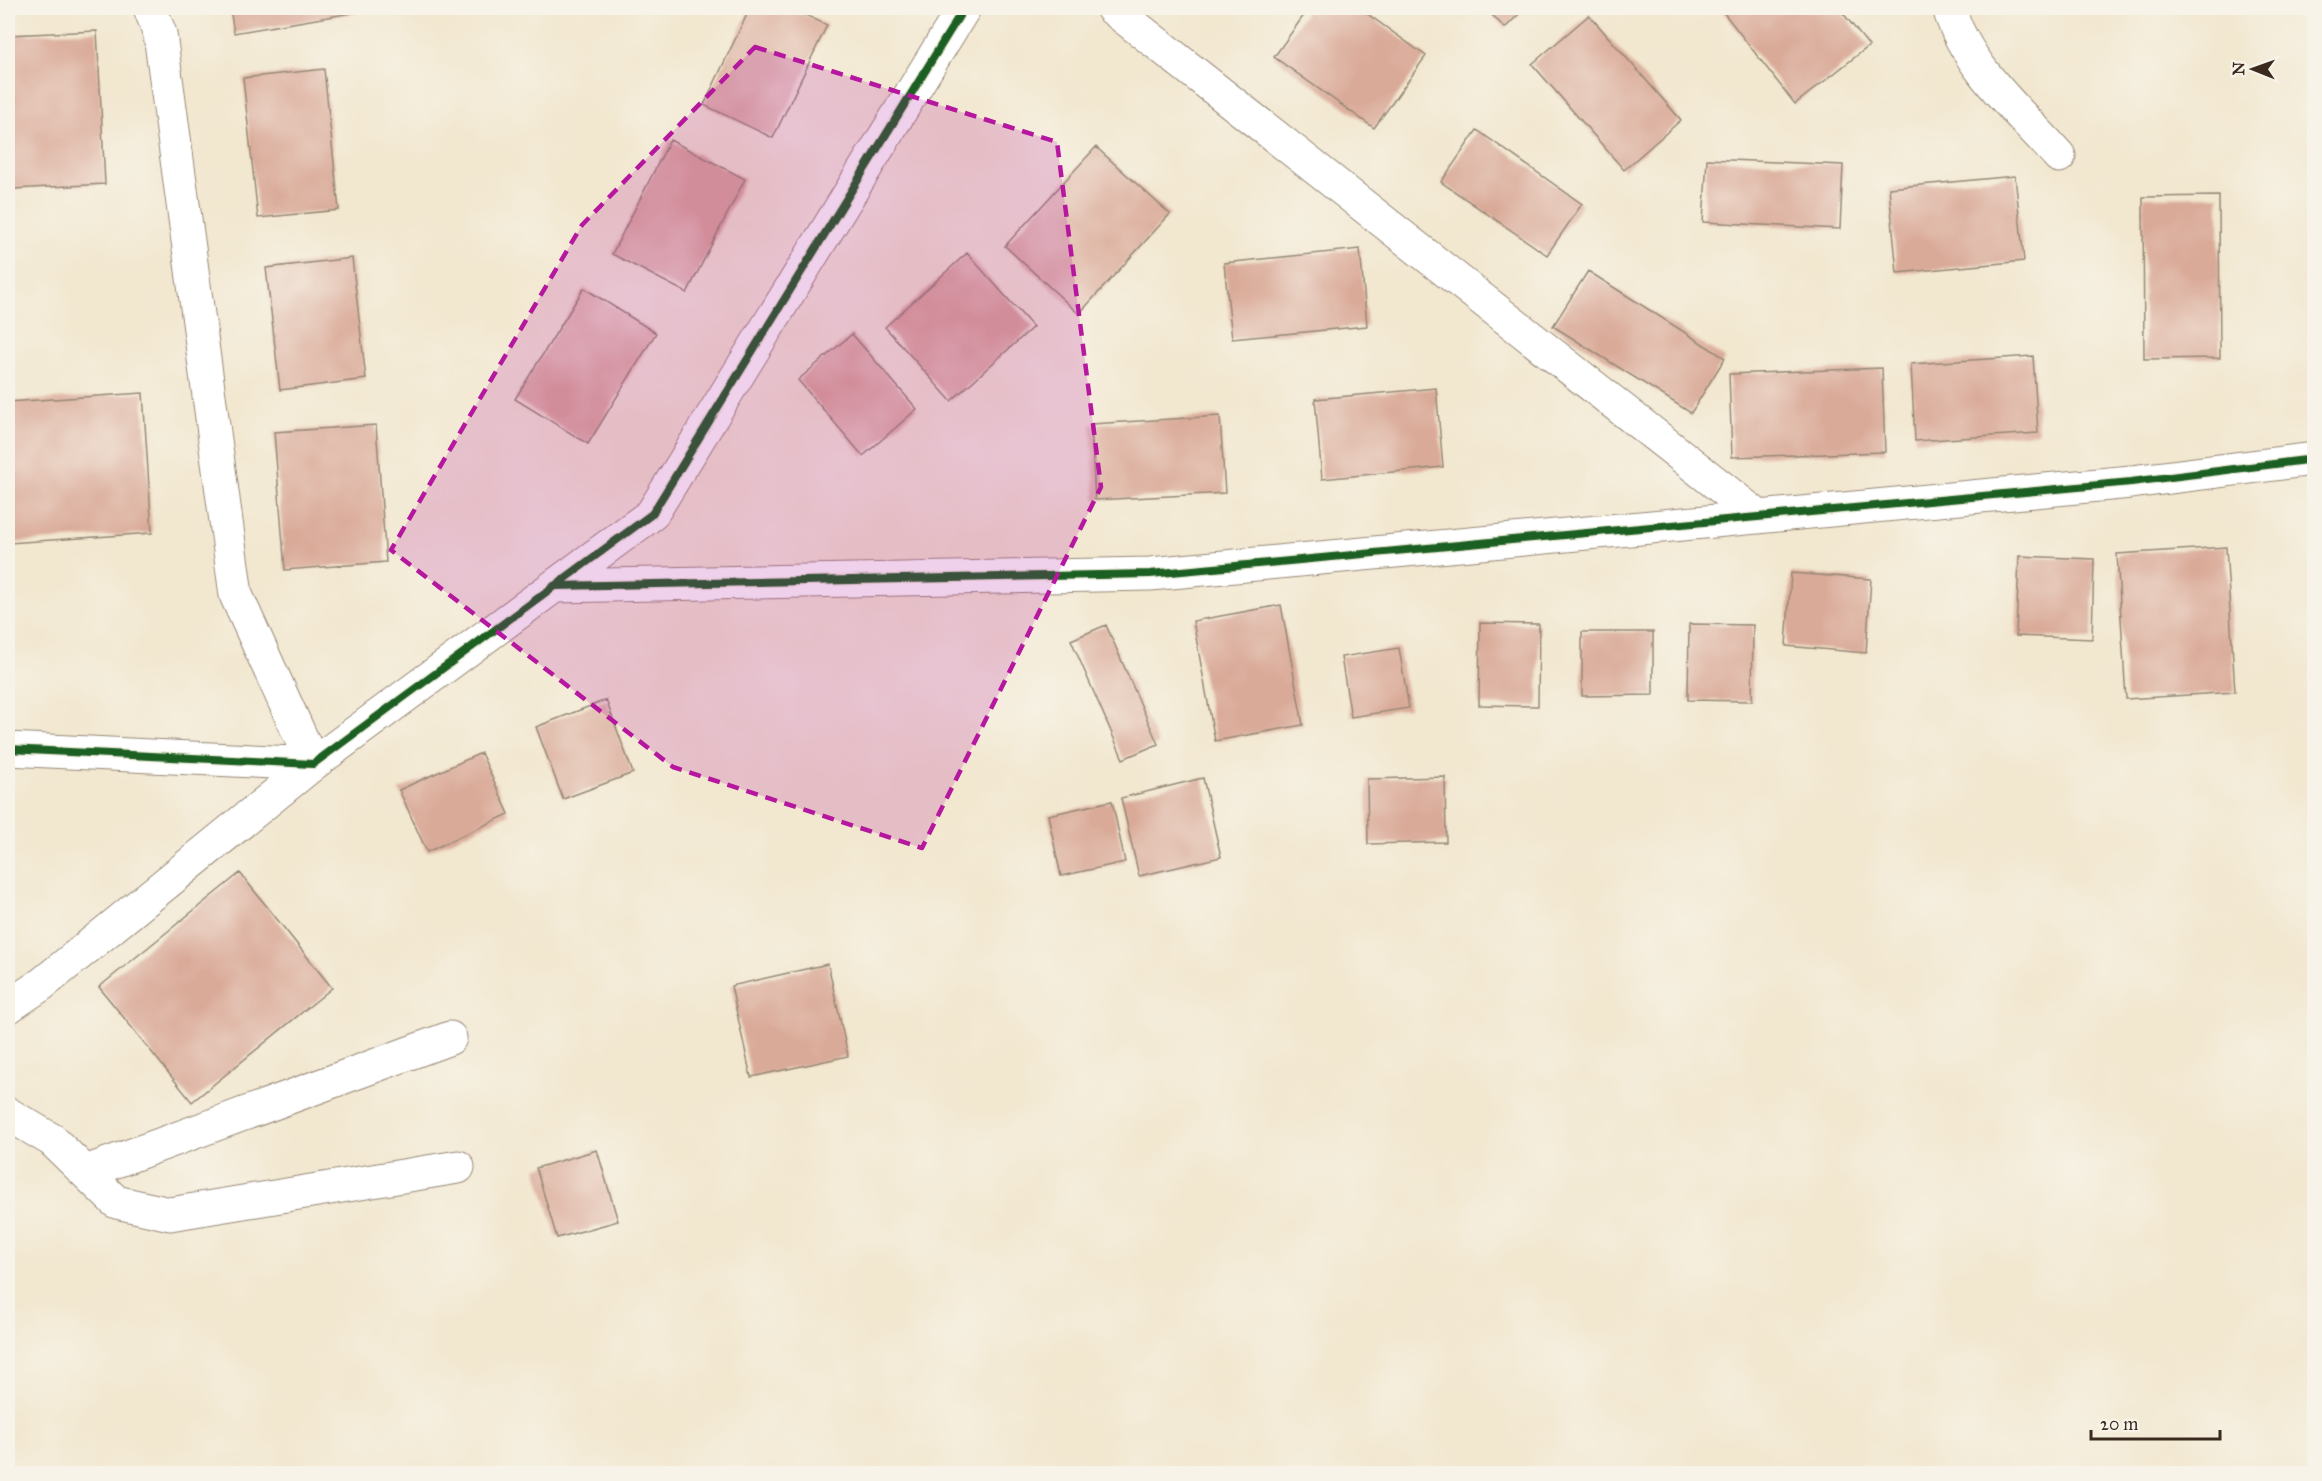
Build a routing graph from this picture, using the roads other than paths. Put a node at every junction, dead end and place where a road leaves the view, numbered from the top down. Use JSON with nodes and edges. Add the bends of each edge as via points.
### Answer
{"nodes":[{"id":1,"x":150,"y":8,"type":"edge"},
{"id":2,"x":964,"y":8,"type":"edge"},
{"id":3,"x":1112,"y":8,"type":"edge"},
{"id":4,"x":1949,"y":8,"type":"edge"},
{"id":5,"x":2059,"y":156,"type":"dead end"},
{"id":6,"x":2314,"y":459,"type":"edge"},
{"id":7,"x":1759,"y":517,"type":"junction"},
{"id":8,"x":554,"y":586,"type":"junction"},
{"id":9,"x":8,"y":749,"type":"edge"},
{"id":10,"x":313,"y":764,"type":"junction"},
{"id":11,"x":8,"y":1007,"type":"edge"},
{"id":12,"x":450,"y":1038,"type":"dead end"},
{"id":13,"x":8,"y":1114,"type":"edge"},
{"id":14,"x":458,"y":1167,"type":"dead end"},
{"id":15,"x":86,"y":1172,"type":"junction"}],
"edges":[{"from":1,"to":10,"type":"street","via":[[160,34],[236,595]]},
{"from":2,"to":8,"type":"street","via":[[652,514]]},
{"from":3,"to":7,"type":"street"},
{"from":4,"to":5,"type":"street","via":[[1979,68]]},
{"from":6,"to":7,"type":"street","via":[[2132,482]]},
{"from":7,"to":8,"type":"street","via":[[1150,574]]},
{"from":8,"to":10,"type":"street"},
{"from":9,"to":10,"type":"street"},
{"from":10,"to":11,"type":"street","via":[[42,984]]},
{"from":12,"to":15,"type":"street"},
{"from":13,"to":15,"type":"street","via":[[52,1140]]},
{"from":14,"to":15,"type":"street","via":[[170,1214],[116,1202]]}]}
